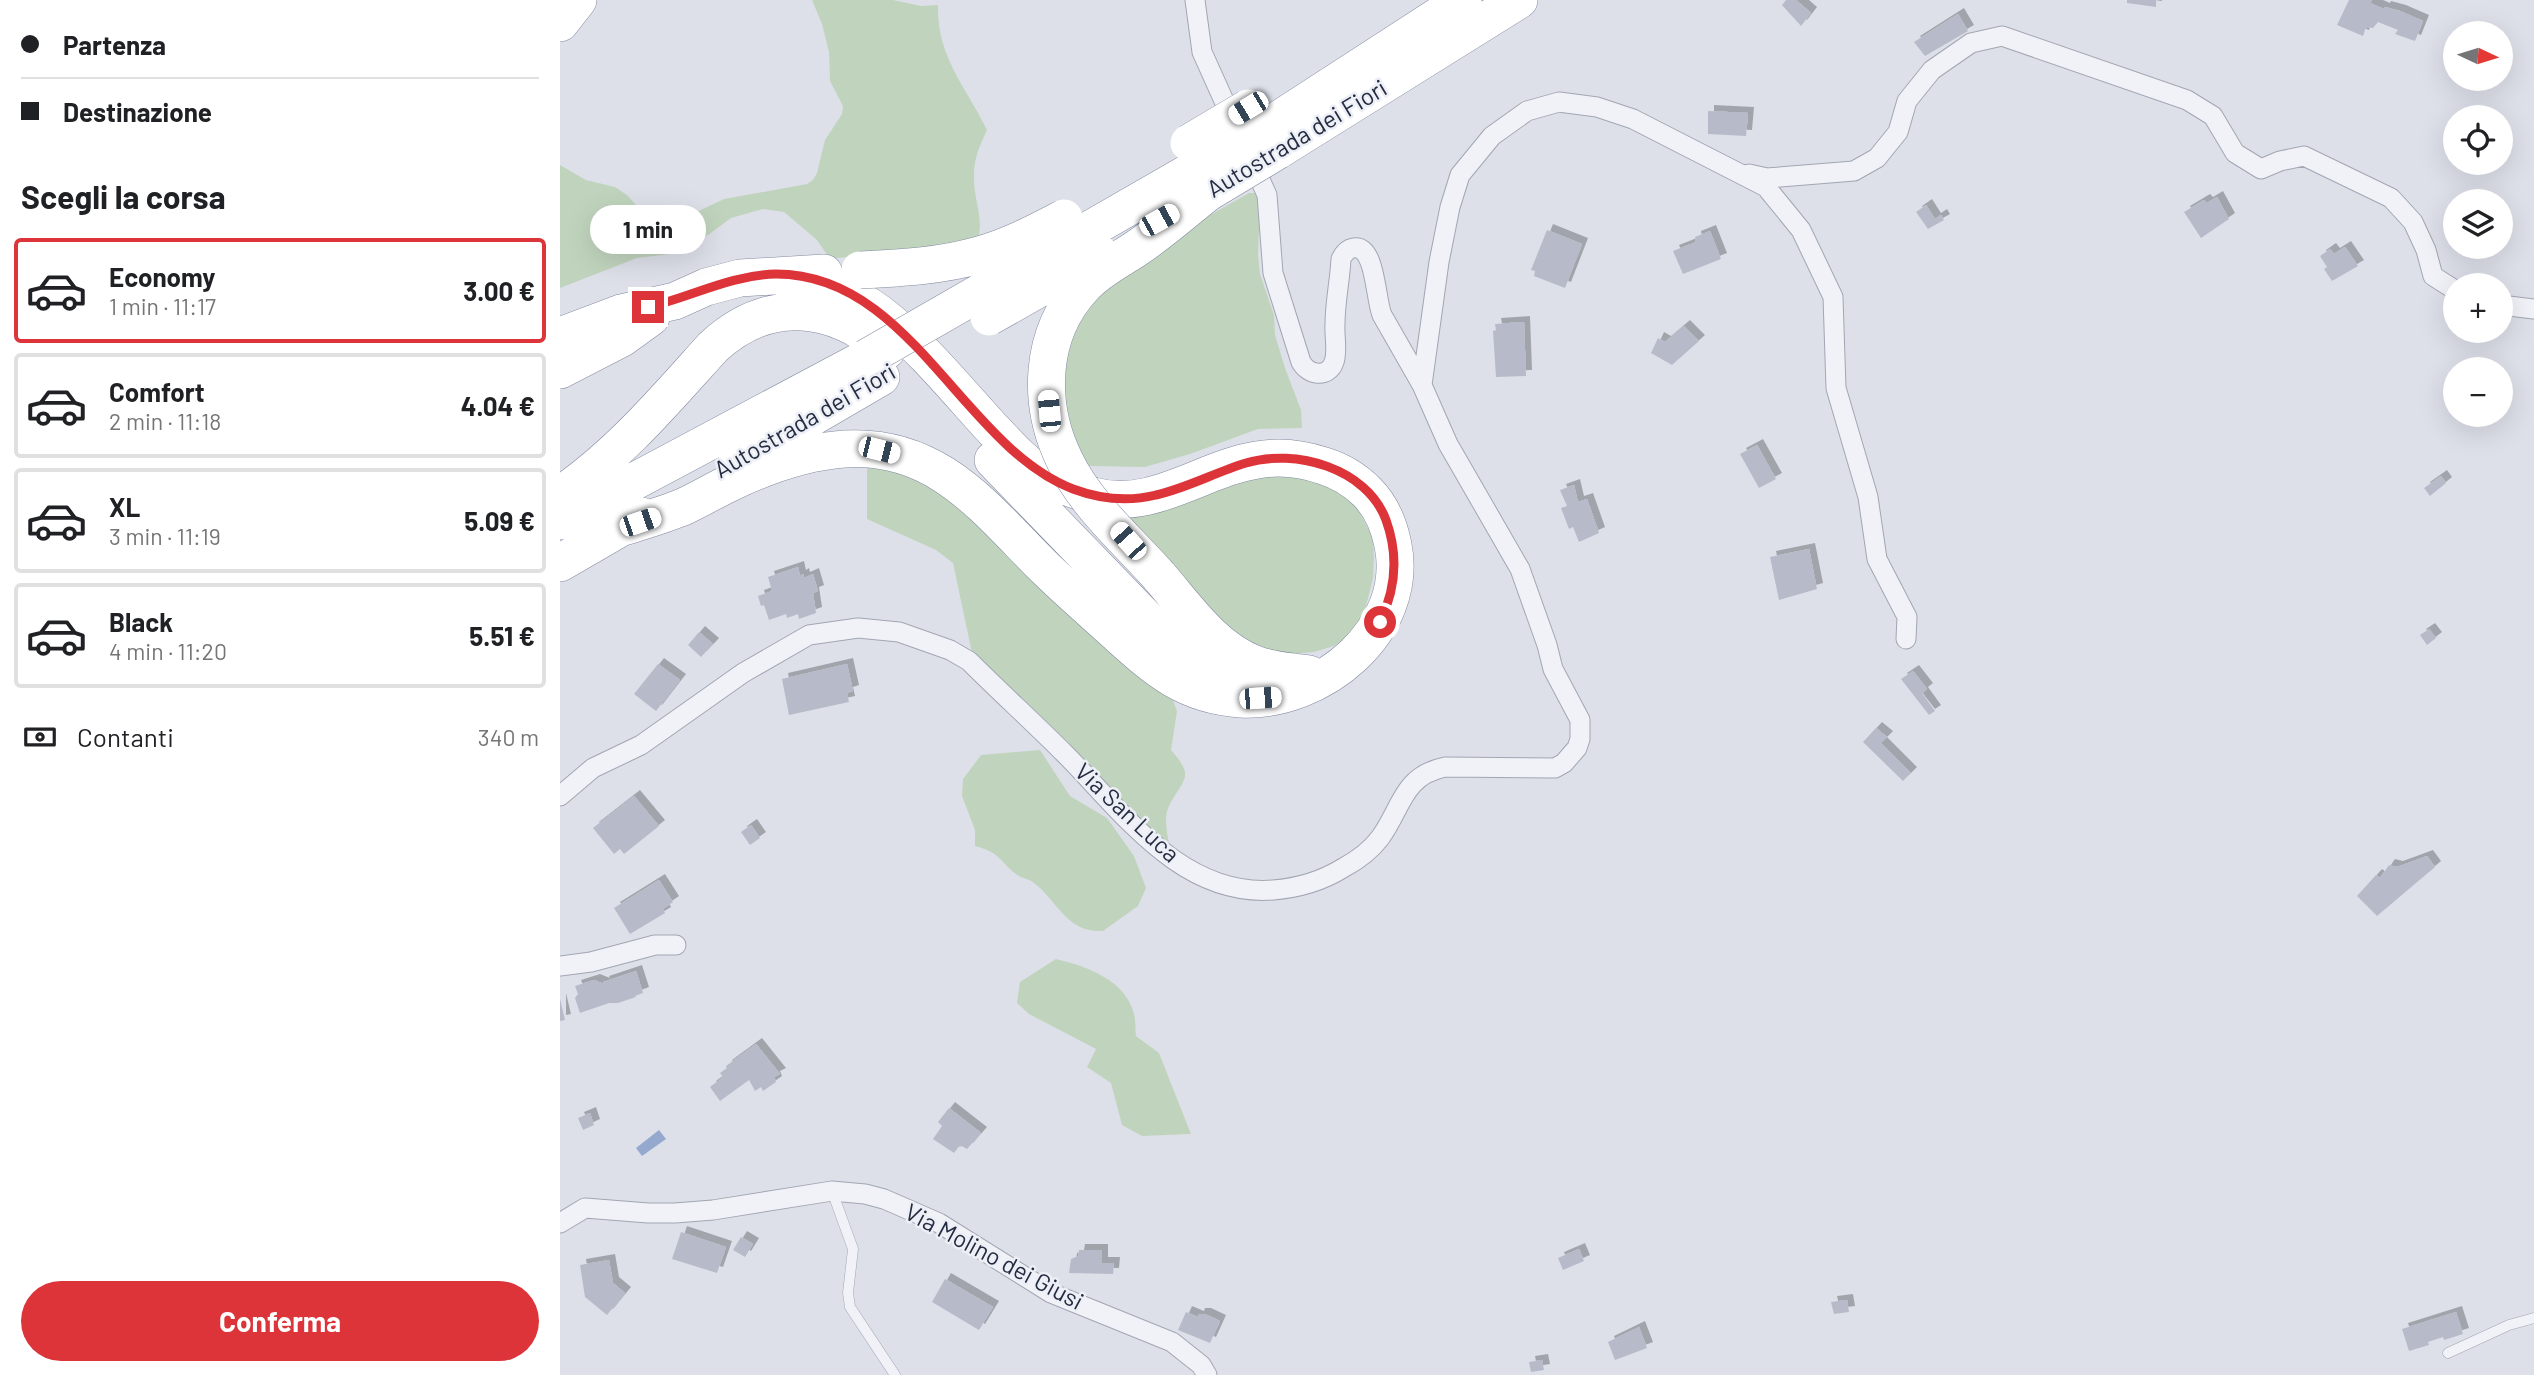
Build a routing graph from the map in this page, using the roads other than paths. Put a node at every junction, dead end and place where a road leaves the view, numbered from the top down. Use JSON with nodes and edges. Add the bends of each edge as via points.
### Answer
{"nodes":[{"id":1,"x":570,"y":0,"type":"edge"},
{"id":2,"x":578,"y":0,"type":"edge"},
{"id":3,"x":1195,"y":0,"type":"edge"},
{"id":4,"x":1519,"y":0,"type":"edge"},
{"id":5,"x":1462,"y":1,"type":"edge"},
{"id":6,"x":560,"y":7,"type":"edge"},
{"id":7,"x":560,"y":23,"type":"edge"},
{"id":8,"x":1262,"y":130,"type":"junction"},
{"id":9,"x":1733,"y":171,"type":"junction"},
{"id":10,"x":1206,"y":194,"type":"junction"},
{"id":11,"x":799,"y":275,"type":"junction"},
{"id":12,"x":2443,"y":282,"type":"edge"},
{"id":13,"x":675,"y":301,"type":"junction"},
{"id":14,"x":2513,"y":307,"type":"edge"},
{"id":15,"x":2534,"y":309,"type":"edge"},
{"id":16,"x":560,"y":336,"type":"edge"},
{"id":17,"x":873,"y":368,"type":"junction"},
{"id":18,"x":560,"y":370,"type":"edge"},
{"id":19,"x":1422,"y":385,"type":"junction"},
{"id":20,"x":560,"y":495,"type":"edge"},
{"id":21,"x":560,"y":521,"type":"edge"},
{"id":22,"x":620,"y":528,"type":"junction"},
{"id":23,"x":560,"y":563,"type":"edge"},
{"id":24,"x":1906,"y":639,"type":"dead end"},
{"id":25,"x":1326,"y":669,"type":"junction"},
{"id":26,"x":560,"y":796,"type":"edge"},
{"id":27,"x":676,"y":945,"type":"dead end"},
{"id":28,"x":560,"y":965,"type":"edge"},
{"id":29,"x":832,"y":1192,"type":"junction"},
{"id":30,"x":560,"y":1223,"type":"edge"},
{"id":31,"x":2534,"y":1318,"type":"edge"},
{"id":32,"x":2448,"y":1353,"type":"dead end"},
{"id":33,"x":895,"y":1375,"type":"edge"},
{"id":34,"x":1207,"y":1375,"type":"edge"}],
"edges":[{"from":1,"to":6,"type":"highway"},
{"from":2,"to":7,"type":"highway"},
{"from":3,"to":19,"type":"street","name":"Via San Luca","via":[[1202,52],[1267,195],[1273,273],[1304,368],[1320,374],[1334,363],[1341,259],[1348,250],[1358,248],[1371,258],[1382,315]]},
{"from":4,"to":8,"type":"highway","name":"Autostrada dei Fiori"},
{"from":5,"to":8,"type":"highway","name":"Autostrada dei Fiori"},
{"from":8,"to":10,"type":"highway","name":"Autostrada dei Fiori","bridge":true},
{"from":8,"to":11,"type":"highway","bridge":true,"via":[[980,255],[939,264]]},
{"from":8,"to":17,"type":"highway","name":"Autostrada dei Fiori","bridge":true},
{"from":9,"to":12,"type":"street","via":[[1767,177],[1854,171],[1877,158],[1898,132],[1907,101],[1932,70],[1971,43],[2003,36],[2187,100],[2213,116],[2235,153],[2261,169],[2304,156],[2391,198],[2413,222],[2433,276]]},
{"from":9,"to":19,"type":"street","via":[[1633,119],[1597,107],[1559,102],[1527,111],[1492,136],[1460,175],[1439,262]]},
{"from":9,"to":24,"type":"street","via":[[1766,187],[1801,230],[1833,297],[1836,388],[1868,497],[1877,559],[1907,617]]},
{"from":10,"to":17,"type":"highway","name":"Autostrada dei Fiori","bridge":true},
{"from":10,"to":25,"type":"highway","bridge":true,"via":[[1098,273],[1071,302],[1049,351],[1049,411],[1065,461],[1097,506],[1212,636],[1255,664]]},
{"from":11,"to":13,"type":"highway","via":[[740,278]]},
{"from":11,"to":25,"type":"highway","via":[[862,301],[888,320],[1012,449],[1044,476],[1073,489],[1098,497],[1158,495],[1260,459],[1296,459],[1350,478],[1385,517],[1395,569],[1389,604],[1380,622],[1358,650]]},
{"from":13,"to":16,"type":"highway","via":[[621,313]]},
{"from":13,"to":18,"type":"highway","via":[[622,338]]},
{"from":14,"to":15,"type":"street"},
{"from":17,"to":21,"type":"highway","name":"Autostrada dei Fiori"},
{"from":17,"to":22,"type":"highway","name":"Autostrada dei Fiori"},
{"from":19,"to":26,"type":"street","name":"Via San Luca","via":[[1448,444],[1520,569],[1553,669],[1580,720],[1580,739],[1571,756],[1555,768],[1445,767],[1428,772],[1411,784],[1380,838],[1326,878],[1268,890],[1230,886],[1196,874],[1166,854],[1115,807],[969,661],[899,632],[858,628],[809,635],[743,673],[641,745],[593,768]]},
{"from":20,"to":25,"type":"highway","via":[[619,448],[727,334],[766,315],[810,312],[868,334],[901,364],[1191,661],[1208,671],[1267,683]]},
{"from":22,"to":23,"type":"highway","name":"Autostrada dei Fiori"},
{"from":22,"to":25,"type":"highway","via":[[803,455],[879,450],[915,459],[948,475],[980,500],[1151,666],[1185,686],[1239,699],[1280,697],[1317,683]]},
{"from":27,"to":28,"type":"street","via":[[655,945]]},
{"from":29,"to":30,"type":"street","name":"Via Molino dei Giusi","via":[[713,1210],[648,1213],[585,1208]]},
{"from":29,"to":33,"type":"lane","via":[[853,1249],[850,1307]]},
{"from":29,"to":34,"type":"street","name":"Via Molino dei Giusi","via":[[884,1199],[939,1223],[1051,1293],[1172,1342]]},
{"from":31,"to":32,"type":"lane"}]}
